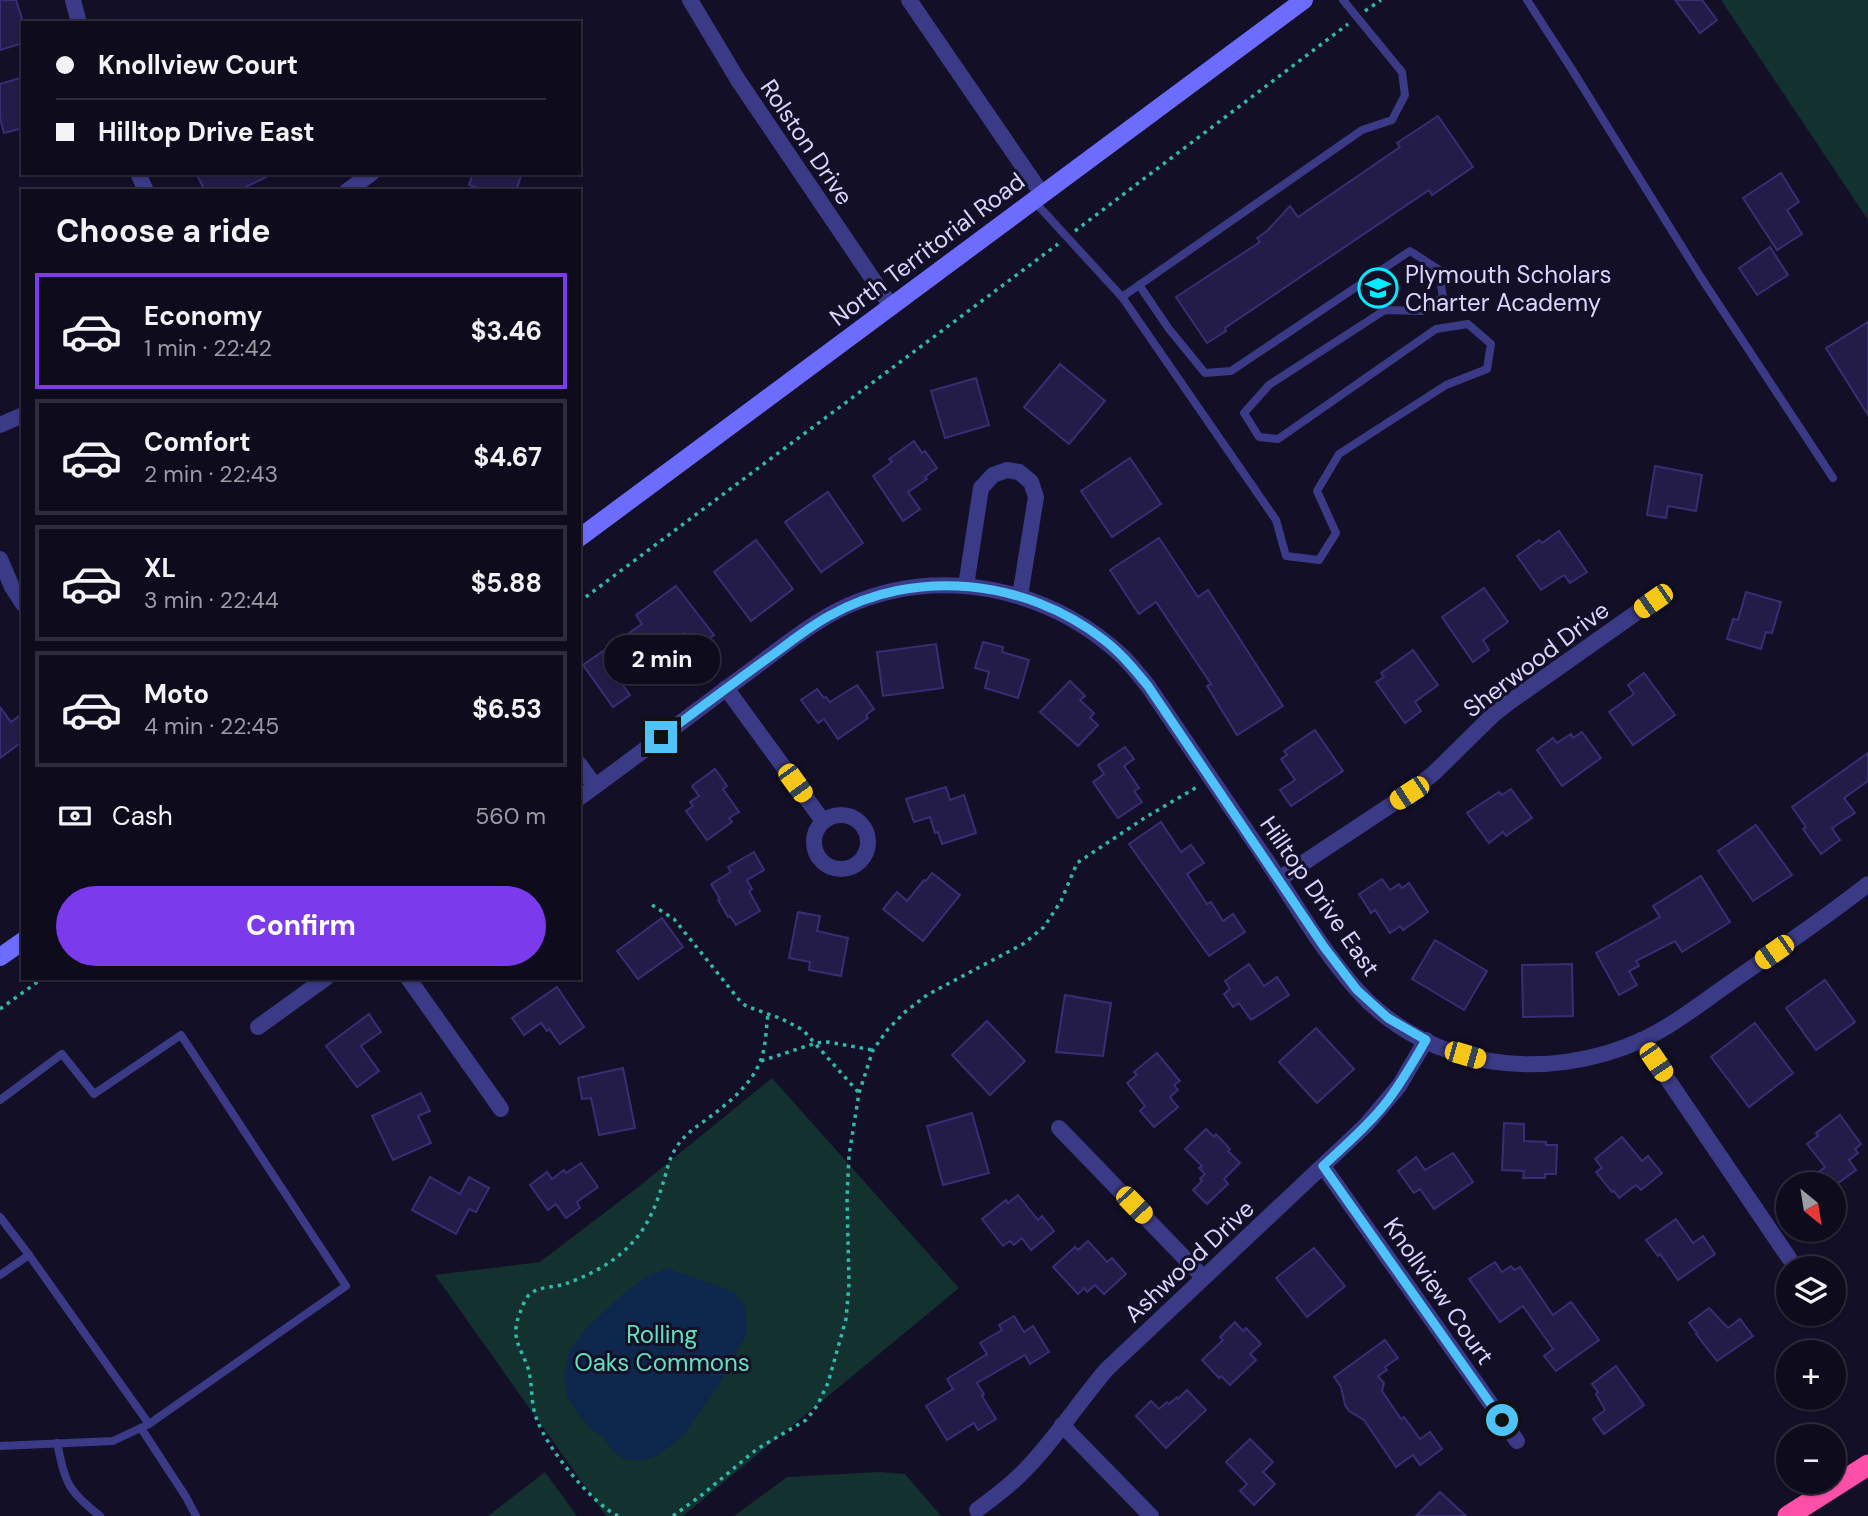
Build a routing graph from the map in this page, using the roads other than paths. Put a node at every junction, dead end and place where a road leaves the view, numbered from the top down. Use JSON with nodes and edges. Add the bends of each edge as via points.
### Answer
{"nodes":[{"id":1,"x":73,"y":0,"type":"edge"},
{"id":2,"x":690,"y":0,"type":"edge"},
{"id":3,"x":909,"y":0,"type":"edge"},
{"id":4,"x":1304,"y":0,"type":"edge"},
{"id":5,"x":1343,"y":0,"type":"edge"},
{"id":6,"x":1527,"y":0,"type":"edge"},
{"id":7,"x":78,"y":21,"type":"edge"},
{"id":8,"x":369,"y":175,"type":"edge"},
{"id":9,"x":350,"y":189,"type":"edge"},
{"id":10,"x":1038,"y":197,"type":"junction"},
{"id":11,"x":1139,"y":285,"type":"junction"},
{"id":12,"x":1122,"y":297,"type":"junction"},
{"id":13,"x":891,"y":306,"type":"junction"},
{"id":14,"x":21,"y":416,"type":"edge"},
{"id":15,"x":0,"y":425,"type":"edge"},
{"id":16,"x":1833,"y":478,"type":"dead end"},
{"id":17,"x":581,"y":537,"type":"edge"},
{"id":18,"x":0,"y":559,"type":"edge"},
{"id":19,"x":966,"y":586,"type":"junction"},
{"id":20,"x":1020,"y":596,"type":"junction"},
{"id":21,"x":21,"y":601,"type":"edge"},
{"id":22,"x":1653,"y":601,"type":"dead end"},
{"id":23,"x":726,"y":688,"type":"junction"},
{"id":24,"x":581,"y":767,"type":"edge"},
{"id":25,"x":595,"y":786,"type":"junction"},
{"id":26,"x":581,"y":796,"type":"edge"},
{"id":27,"x":823,"y":821,"type":"dead end"},
{"id":28,"x":1279,"y":879,"type":"junction"},
{"id":29,"x":1868,"y":884,"type":"edge"},
{"id":30,"x":21,"y":942,"type":"edge"},
{"id":31,"x":0,"y":957,"type":"edge"},
{"id":32,"x":323,"y":980,"type":"edge"},
{"id":33,"x":409,"y":980,"type":"edge"},
{"id":34,"x":258,"y":1027,"type":"dead end"},
{"id":35,"x":1426,"y":1040,"type":"junction"},
{"id":36,"x":1642,"y":1040,"type":"junction"},
{"id":37,"x":0,"y":1100,"type":"edge"},
{"id":38,"x":501,"y":1110,"type":"dead end"},
{"id":39,"x":1059,"y":1128,"type":"dead end"},
{"id":40,"x":1323,"y":1166,"type":"junction"},
{"id":41,"x":0,"y":1217,"type":"edge"},
{"id":42,"x":29,"y":1255,"type":"junction"},
{"id":43,"x":1788,"y":1256,"type":"edge"},
{"id":44,"x":0,"y":1275,"type":"edge"},
{"id":45,"x":1203,"y":1278,"type":"junction"},
{"id":46,"x":1062,"y":1425,"type":"junction"},
{"id":47,"x":145,"y":1426,"type":"junction"},
{"id":48,"x":1517,"y":1441,"type":"dead end"},
{"id":49,"x":57,"y":1443,"type":"junction"},
{"id":50,"x":0,"y":1446,"type":"edge"},
{"id":51,"x":1868,"y":1465,"type":"edge"},
{"id":52,"x":977,"y":1510,"type":"dead end"},
{"id":53,"x":100,"y":1516,"type":"edge"},
{"id":54,"x":196,"y":1516,"type":"edge"},
{"id":55,"x":1152,"y":1516,"type":"edge"},
{"id":56,"x":1788,"y":1516,"type":"edge"}],
"edges":[{"from":1,"to":7,"type":"street"},
{"from":2,"to":13,"type":"street","name":"Rolston Drive","via":[[738,80]]},
{"from":3,"to":10,"type":"street"},
{"from":4,"to":10,"type":"main road","name":"North Territorial Road"},
{"from":5,"to":11,"type":"lane","via":[[1402,72],[1405,95],[1392,120],[1362,130]]},
{"from":6,"to":16,"type":"lane"},
{"from":8,"to":9,"type":"street"},
{"from":10,"to":12,"type":"lane","via":[[1067,237]]},
{"from":10,"to":13,"type":"main road","name":"North Territorial Road"},
{"from":11,"to":12,"type":"lane"},
{"from":11,"to":12,"type":"lane","via":[[1205,373],[1231,371],[1410,251],[1438,268],[1443,297],[1422,311],[1385,310],[1269,385],[1244,413],[1259,437],[1278,439],[1436,329],[1468,324],[1491,344],[1487,369],[1446,385],[1339,454],[1317,491],[1336,533],[1319,559],[1286,556],[1276,520]]},
{"from":13,"to":17,"type":"main road","name":"North Territorial Road"},
{"from":14,"to":15,"type":"street"},
{"from":18,"to":21,"type":"street"},
{"from":19,"to":20,"type":"street","name":"Hilltop Drive East"},
{"from":19,"to":20,"type":"street","via":[[981,488],[993,475],[1019,472],[1031,482],[1036,497]]},
{"from":19,"to":23,"type":"street","name":"Hilltop Drive East","via":[[905,589],[849,606],[810,627]]},
{"from":20,"to":28,"type":"street","name":"Hilltop Drive East","via":[[1077,621],[1122,656],[1148,686]]},
{"from":22,"to":28,"type":"street","name":"Sherwood Drive","via":[[1493,715],[1409,793]]},
{"from":23,"to":25,"type":"street","name":"Hilltop Drive East"},
{"from":23,"to":27,"type":"street"},
{"from":24,"to":25,"type":"street"},
{"from":25,"to":26,"type":"street","name":"Hilltop Drive East"},
{"from":28,"to":35,"type":"street","name":"Hilltop Drive East","via":[[1357,990],[1388,1018]]},
{"from":29,"to":36,"type":"street","name":"Hilltop Drive East","via":[[1687,1014]]},
{"from":30,"to":31,"type":"main road"},
{"from":32,"to":34,"type":"street"},
{"from":33,"to":38,"type":"street"},
{"from":35,"to":36,"type":"street","name":"Hilltop Drive East","via":[[1479,1059],[1530,1065],[1589,1059]]},
{"from":35,"to":40,"type":"street","name":"Ashwood Drive","via":[[1384,1105]]},
{"from":36,"to":43,"type":"street"},
{"from":37,"to":47,"type":"lane","via":[[62,1054],[94,1094],[181,1035],[346,1286]]},
{"from":39,"to":45,"type":"street"},
{"from":40,"to":45,"type":"street","name":"Ashwood Drive"},
{"from":40,"to":48,"type":"street","name":"Knollview Court"},
{"from":41,"to":42,"type":"lane"},
{"from":42,"to":44,"type":"lane"},
{"from":42,"to":47,"type":"lane"},
{"from":45,"to":46,"type":"street","name":"Ashwood Drive","via":[[1107,1369]]},
{"from":46,"to":52,"type":"street","name":"Ashwood Drive","via":[[1034,1461]]},
{"from":46,"to":55,"type":"street"},
{"from":47,"to":49,"type":"lane","via":[[113,1441]]},
{"from":47,"to":54,"type":"lane"},
{"from":49,"to":50,"type":"lane"},
{"from":49,"to":53,"type":"lane","via":[[69,1487]]},
{"from":51,"to":56,"type":"highway"}]}
